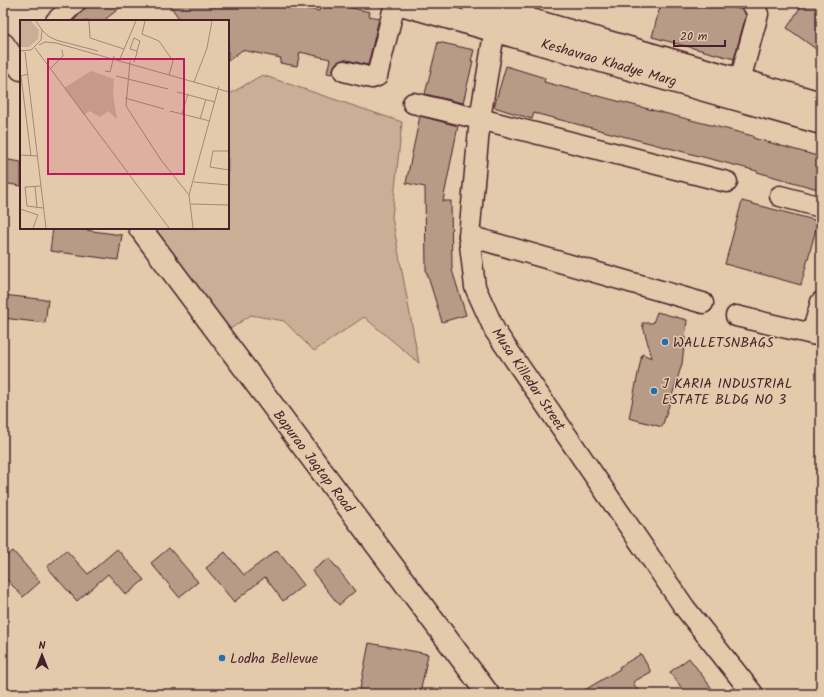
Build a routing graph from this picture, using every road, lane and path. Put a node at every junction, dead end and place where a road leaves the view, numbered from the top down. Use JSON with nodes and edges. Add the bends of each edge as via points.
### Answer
{"nodes":[{"id":1,"x":75,"y":3,"type":"edge"},
{"id":2,"x":396,"y":3,"type":"edge"},
{"id":3,"x":472,"y":3,"type":"edge"},
{"id":4,"x":752,"y":3,"type":"edge"},
{"id":5,"x":434,"y":8,"type":"edge"},
{"id":6,"x":523,"y":10,"type":"edge"},
{"id":7,"x":57,"y":20,"type":"edge"},
{"id":8,"x":496,"y":20,"type":"junction"},
{"id":9,"x":344,"y":71,"type":"dead end"},
{"id":10,"x":738,"y":89,"type":"junction"},
{"id":11,"x":413,"y":103,"type":"dead end"},
{"id":12,"x":821,"y":103,"type":"edge"},
{"id":13,"x":480,"y":119,"type":"junction"},
{"id":14,"x":821,"y":122,"type":"edge"},
{"id":15,"x":727,"y":182,"type":"dead end"},
{"id":16,"x":780,"y":196,"type":"dead end"},
{"id":17,"x":821,"y":207,"type":"edge"},
{"id":18,"x":141,"y":229,"type":"edge"},
{"id":19,"x":469,"y":236,"type":"junction"},
{"id":20,"x":821,"y":302,"type":"edge"},
{"id":21,"x":703,"y":303,"type":"dead end"},
{"id":22,"x":736,"y":316,"type":"dead end"},
{"id":23,"x":817,"y":335,"type":"edge"},
{"id":24,"x":488,"y":694,"type":"edge"},
{"id":25,"x":753,"y":694,"type":"edge"}],
"edges":[{"from":1,"to":7,"type":"street"},
{"from":2,"to":5,"type":"main road","name":"Keshavrao Khadye Marg"},
{"from":2,"to":9,"type":"street","via":[[377,76],[372,78]]},
{"from":3,"to":8,"type":"main road","name":"Keshavrao Khadye Marg"},
{"from":4,"to":10,"type":"street","via":[[758,14]]},
{"from":5,"to":8,"type":"main road","name":"Keshavrao Khadye Marg"},
{"from":6,"to":8,"type":"main road","name":"Keshavrao Khadye Marg"},
{"from":6,"to":10,"type":"main road","name":"Keshavrao Khadye Marg"},
{"from":8,"to":10,"type":"main road","name":"Keshavrao Khadye Marg"},
{"from":8,"to":13,"type":"street","name":"Musa Killedar Street"},
{"from":10,"to":12,"type":"main road","name":"Keshavrao Khadye Marg"},
{"from":10,"to":14,"type":"main road","name":"Keshavrao Khadye Marg"},
{"from":11,"to":13,"type":"street"},
{"from":13,"to":15,"type":"street"},
{"from":13,"to":19,"type":"street","name":"Musa Killedar Street"},
{"from":16,"to":17,"type":"street"},
{"from":18,"to":24,"type":"main road","name":"Bapurao Jagtap Road"},
{"from":19,"to":21,"type":"street"},
{"from":19,"to":25,"type":"street","name":"Musa Killedar Street","via":[[475,287],[495,331],[685,608]]},
{"from":20,"to":23,"type":"street"},
{"from":22,"to":23,"type":"street"}]}
